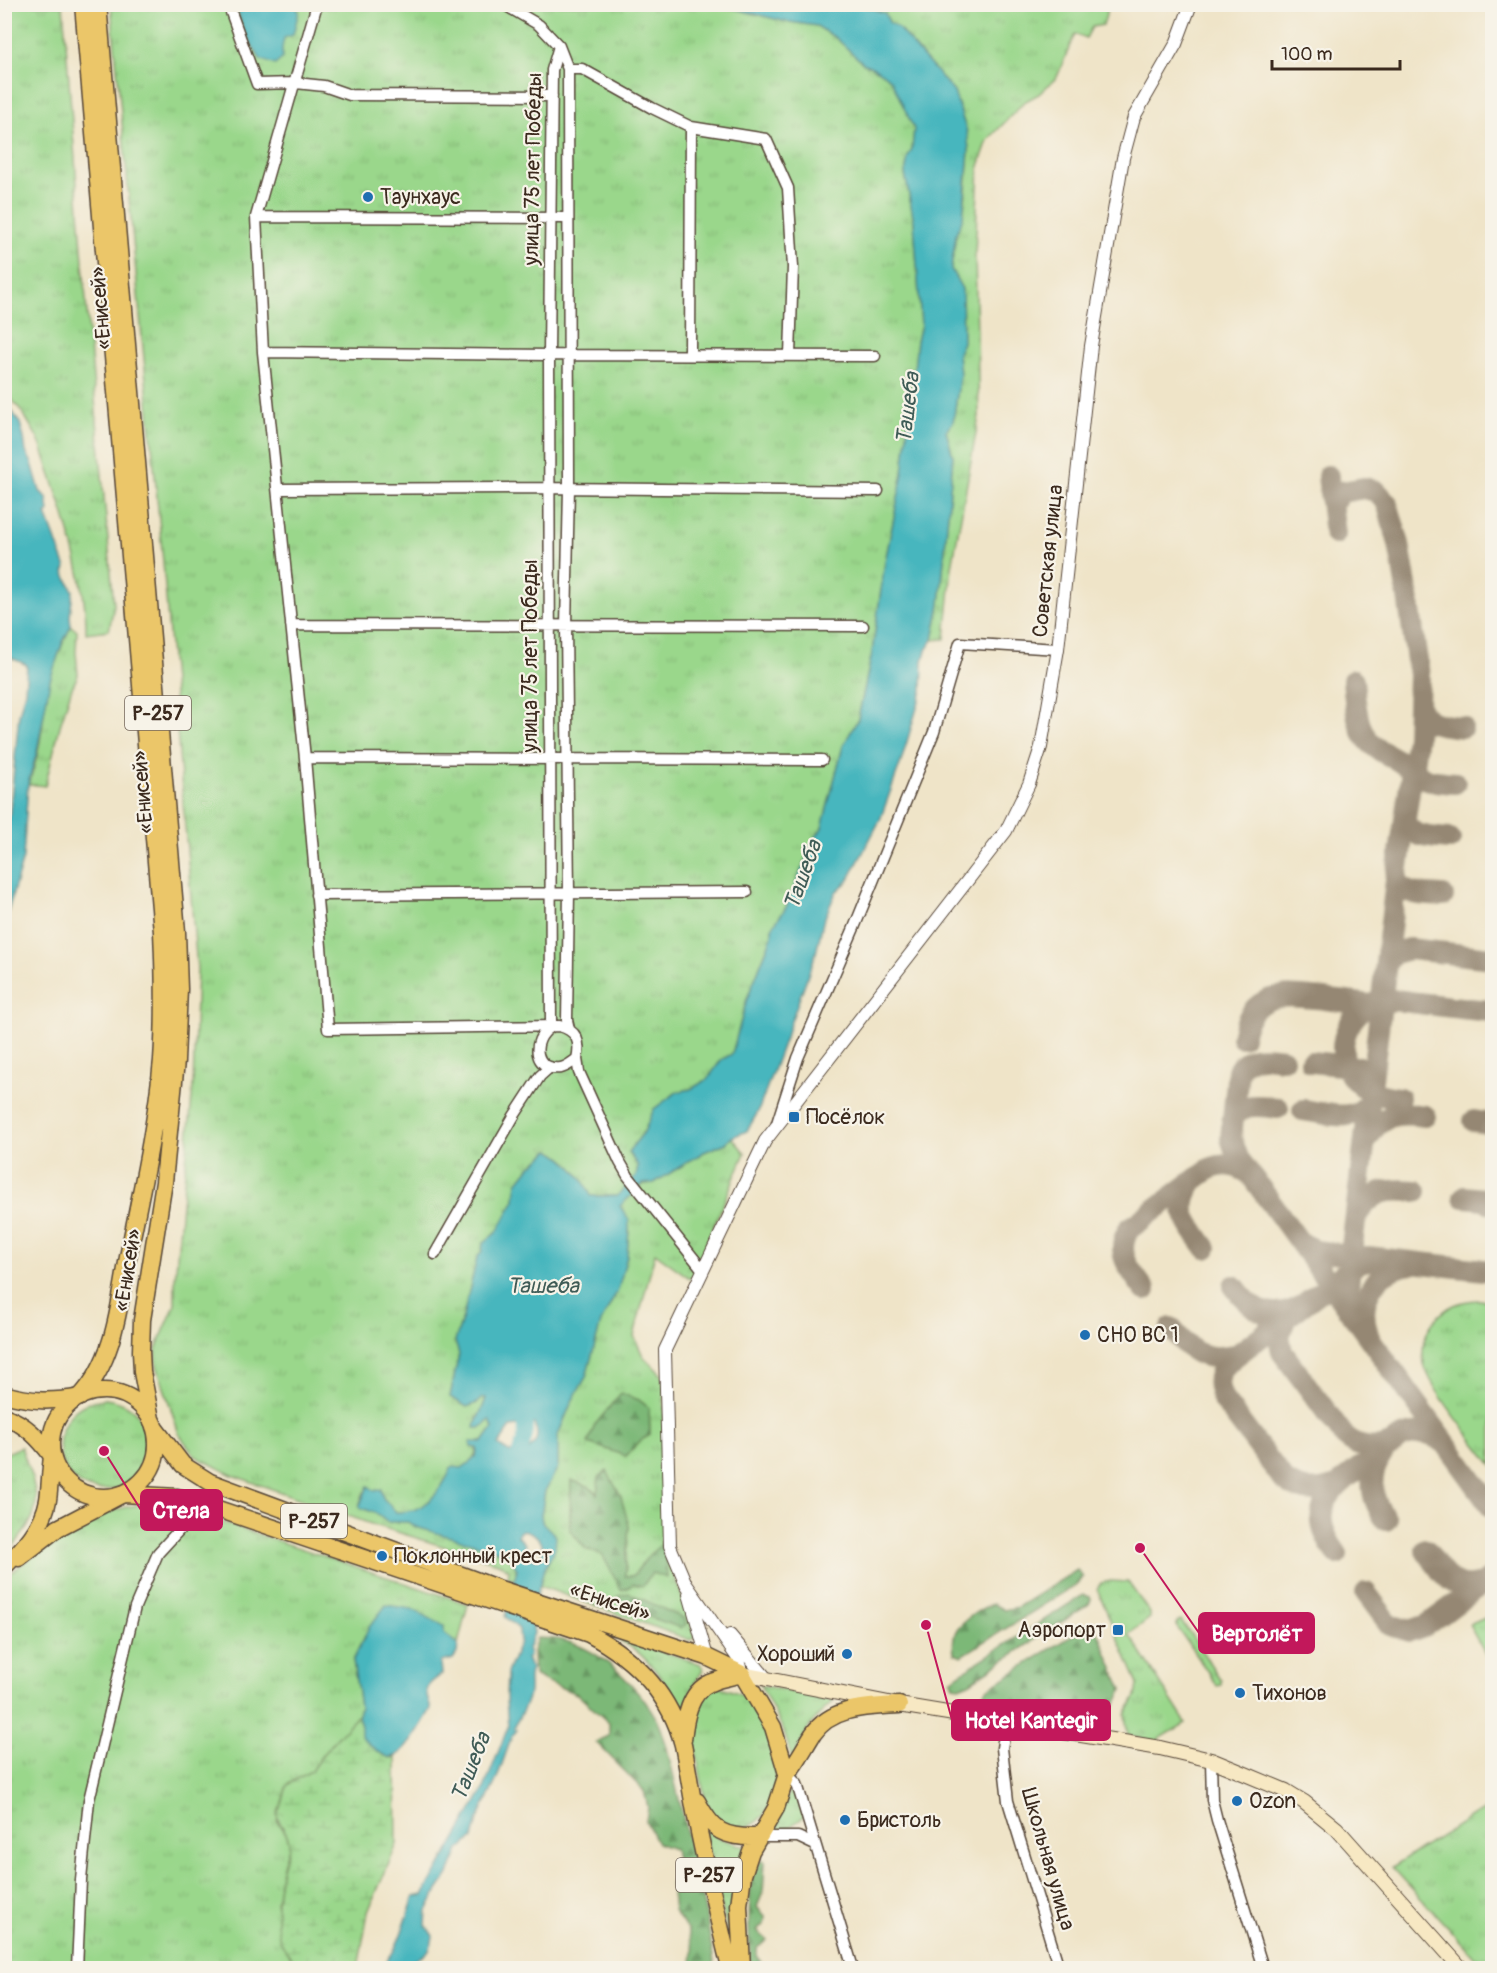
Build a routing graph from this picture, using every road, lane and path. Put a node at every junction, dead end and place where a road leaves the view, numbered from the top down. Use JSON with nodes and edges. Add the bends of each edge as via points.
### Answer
{"nodes":[{"id":1,"x":83,"y":4,"type":"edge"},
{"id":2,"x":98,"y":4,"type":"edge"},
{"id":3,"x":228,"y":4,"type":"edge"},
{"id":4,"x":317,"y":4,"type":"edge"},
{"id":5,"x":503,"y":4,"type":"edge"},
{"id":6,"x":1191,"y":4,"type":"edge"},
{"id":7,"x":559,"y":46,"type":"junction"},
{"id":8,"x":568,"y":69,"type":"junction"},
{"id":9,"x":296,"y":83,"type":"junction"},
{"id":10,"x":552,"y":96,"type":"junction"},
{"id":11,"x":691,"y":126,"type":"junction"},
{"id":12,"x":552,"y":145,"type":"junction"},
{"id":13,"x":568,"y":145,"type":"junction"},
{"id":14,"x":256,"y":217,"type":"junction"},
{"id":15,"x":552,"y":217,"type":"junction"},
{"id":16,"x":568,"y":218,"type":"junction"},
{"id":17,"x":263,"y":352,"type":"junction"},
{"id":18,"x":690,"y":354,"type":"junction"},
{"id":19,"x":549,"y":355,"type":"junction"},
{"id":20,"x":569,"y":355,"type":"junction"},
{"id":21,"x":790,"y":355,"type":"junction"},
{"id":22,"x":875,"y":356,"type":"dead end"},
{"id":23,"x":550,"y":488,"type":"junction"},
{"id":24,"x":569,"y":488,"type":"junction"},
{"id":25,"x":278,"y":489,"type":"junction"},
{"id":26,"x":878,"y":491,"type":"dead end"},
{"id":27,"x":291,"y":625,"type":"junction"},
{"id":28,"x":549,"y":625,"type":"junction"},
{"id":29,"x":566,"y":626,"type":"junction"},
{"id":30,"x":863,"y":626,"type":"dead end"},
{"id":31,"x":1058,"y":650,"type":"junction"},
{"id":32,"x":549,"y":758,"type":"junction"},
{"id":33,"x":567,"y":758,"type":"junction"},
{"id":34,"x":305,"y":759,"type":"junction"},
{"id":35,"x":822,"y":760,"type":"dead end"},
{"id":36,"x":569,"y":892,"type":"junction"},
{"id":37,"x":747,"y":892,"type":"dead end"},
{"id":38,"x":550,"y":893,"type":"junction"},
{"id":39,"x":316,"y":895,"type":"junction"},
{"id":40,"x":551,"y":1027,"type":"junction"},
{"id":41,"x":569,"y":1029,"type":"junction"},
{"id":42,"x":577,"y":1059,"type":"junction"},
{"id":43,"x":550,"y":1067,"type":"junction"},
{"id":44,"x":564,"y":1068,"type":"junction"},
{"id":45,"x":776,"y":1125,"type":"junction"},
{"id":46,"x":620,"y":1162,"type":"junction"},
{"id":47,"x":435,"y":1254,"type":"dead end"},
{"id":48,"x":703,"y":1270,"type":"junction"},
{"id":49,"x":4,"y":1394,"type":"edge"},
{"id":50,"x":80,"y":1397,"type":"junction"},
{"id":51,"x":4,"y":1416,"type":"edge"},
{"id":52,"x":153,"y":1423,"type":"junction"},
{"id":53,"x":52,"y":1456,"type":"junction"},
{"id":54,"x":123,"y":1494,"type":"junction"},
{"id":55,"x":192,"y":1516,"type":"dead end"},
{"id":56,"x":4,"y":1568,"type":"edge"},
{"id":57,"x":686,"y":1584,"type":"junction"},
{"id":58,"x":491,"y":1594,"type":"junction"},
{"id":59,"x":560,"y":1617,"type":"junction"},
{"id":60,"x":706,"y":1657,"type":"junction"},
{"id":61,"x":742,"y":1674,"type":"junction"},
{"id":62,"x":767,"y":1678,"type":"junction"},
{"id":63,"x":899,"y":1705,"type":"junction"},
{"id":64,"x":1006,"y":1723,"type":"junction"},
{"id":65,"x":682,"y":1744,"type":"junction"},
{"id":66,"x":1210,"y":1760,"type":"junction"},
{"id":67,"x":787,"y":1774,"type":"junction"},
{"id":68,"x":689,"y":1780,"type":"junction"},
{"id":69,"x":758,"y":1837,"type":"junction"},
{"id":70,"x":815,"y":1845,"type":"junction"},
{"id":71,"x":77,"y":1968,"type":"edge"},
{"id":72,"x":730,"y":1968,"type":"edge"},
{"id":73,"x":742,"y":1968,"type":"edge"},
{"id":74,"x":853,"y":1968,"type":"edge"},
{"id":75,"x":1059,"y":1968,"type":"edge"},
{"id":76,"x":1263,"y":1968,"type":"edge"},
{"id":77,"x":1461,"y":1968,"type":"edge"}],
"edges":[{"from":1,"to":50,"type":"main road","name":"«Енисей»","number":"Р-257","via":[[164,991],[162,1060],[152,1134],[110,1347],[98,1374]]},
{"from":2,"to":52,"type":"main road","name":"«Енисей»","number":"Р-257","via":[[177,932],[176,1061],[164,1182],[142,1320],[142,1372]]},
{"from":3,"to":9,"type":"street","via":[[257,84]]},
{"from":4,"to":9,"type":"street"},
{"from":5,"to":7,"type":"street","via":[[539,25]]},
{"from":6,"to":31,"type":"street","name":"Советская улица","via":[[1176,44],[1134,117],[1123,158],[1091,346]]},
{"from":7,"to":8,"type":"street","name":"улица 75 лет Победы"},
{"from":7,"to":10,"type":"street","name":"улица 75 лет Победы","via":[[552,70]]},
{"from":8,"to":11,"type":"street","via":[[582,69]]},
{"from":8,"to":13,"type":"street","name":"улица 75 лет Победы"},
{"from":9,"to":10,"type":"street","via":[[324,86],[351,95]]},
{"from":9,"to":14,"type":"street"},
{"from":10,"to":12,"type":"street","name":"улица 75 лет Победы"},
{"from":11,"to":18,"type":"street"},
{"from":11,"to":21,"type":"street","via":[[766,139],[788,188],[793,267]]},
{"from":12,"to":13,"type":"street"},
{"from":12,"to":15,"type":"street","name":"улица 75 лет Победы"},
{"from":13,"to":16,"type":"street","name":"улица 75 лет Победы"},
{"from":14,"to":15,"type":"street"},
{"from":14,"to":17,"type":"street"},
{"from":15,"to":16,"type":"street"},
{"from":15,"to":19,"type":"street","name":"улица 75 лет Победы"},
{"from":16,"to":20,"type":"street","name":"улица 75 лет Победы"},
{"from":17,"to":19,"type":"street"},
{"from":17,"to":25,"type":"street"},
{"from":18,"to":20,"type":"street"},
{"from":18,"to":21,"type":"street"},
{"from":19,"to":20,"type":"street"},
{"from":19,"to":23,"type":"street","name":"улица 75 лет Победы"},
{"from":20,"to":24,"type":"street","name":"улица 75 лет Победы"},
{"from":21,"to":22,"type":"street"},
{"from":23,"to":24,"type":"street"},
{"from":23,"to":25,"type":"street"},
{"from":23,"to":28,"type":"street","name":"улица 75 лет Победы"},
{"from":24,"to":26,"type":"street"},
{"from":24,"to":29,"type":"street","name":"улица 75 лет Победы"},
{"from":25,"to":27,"type":"street"},
{"from":27,"to":28,"type":"street"},
{"from":27,"to":34,"type":"street"},
{"from":28,"to":29,"type":"street"},
{"from":28,"to":32,"type":"street","name":"улица 75 лет Победы"},
{"from":29,"to":30,"type":"street"},
{"from":29,"to":33,"type":"street","name":"улица 75 лет Победы"},
{"from":31,"to":45,"type":"street","name":"Советская улица","via":[[1041,747],[1029,784],[1006,831]]},
{"from":31,"to":45,"type":"street","via":[[960,644],[934,732],[798,1058]]},
{"from":32,"to":33,"type":"street"},
{"from":32,"to":34,"type":"street"},
{"from":32,"to":38,"type":"street","name":"улица 75 лет Победы"},
{"from":33,"to":35,"type":"street"},
{"from":33,"to":36,"type":"street","name":"улица 75 лет Победы"},
{"from":34,"to":39,"type":"street"},
{"from":36,"to":37,"type":"street"},
{"from":36,"to":38,"type":"street"},
{"from":36,"to":41,"type":"street","name":"улица 75 лет Победы"},
{"from":38,"to":39,"type":"street"},
{"from":38,"to":40,"type":"street","name":"улица 75 лет Победы"},
{"from":39,"to":40,"type":"street","via":[[328,1029]]},
{"from":40,"to":41,"type":"street"},
{"from":40,"to":43,"type":"street","via":[[540,1036],[537,1050]]},
{"from":41,"to":42,"type":"street","via":[[578,1041]]},
{"from":42,"to":44,"type":"street"},
{"from":42,"to":46,"type":"street","via":[[579,1072]]},
{"from":43,"to":44,"type":"street"},
{"from":43,"to":47,"type":"street","via":[[514,1116]]},
{"from":44,"to":46,"type":"street","via":[[577,1081]]},
{"from":45,"to":48,"type":"street","name":"Советская улица","via":[[754,1160]]},
{"from":46,"to":48,"type":"street"},
{"from":48,"to":57,"type":"street","name":"Советская улица","via":[[665,1350],[670,1546]]},
{"from":49,"to":50,"type":"main road","via":[[50,1402]]},
{"from":50,"to":52,"type":"main road","name":"«Енисей»","number":"Р-257","via":[[101,1390],[120,1393],[135,1401]]},
{"from":50,"to":53,"type":"main road","name":"«Енисей»","number":"Р-257","via":[[64,1408],[54,1424]]},
{"from":51,"to":53,"type":"main road","via":[[34,1434]]},
{"from":52,"to":54,"type":"main road","name":"«Енисей»","number":"Р-257","via":[[156,1452],[151,1468]]},
{"from":52,"to":58,"type":"main road","name":"«Енисей»","number":"Р-257","via":[[183,1465],[210,1482]]},
{"from":53,"to":54,"type":"main road","name":"«Енисей»","number":"Р-257","via":[[62,1478],[78,1490],[99,1497]]},
{"from":53,"to":56,"type":"main road","via":[[45,1512],[34,1533]]},
{"from":54,"to":56,"type":"main road","via":[[58,1528]]},
{"from":54,"to":58,"type":"main road","name":"«Енисей»","number":"Р-257","via":[[177,1497],[200,1503]]},
{"from":55,"to":71,"type":"street","via":[[158,1553],[135,1606],[89,1800]]},
{"from":57,"to":60,"type":"street"},
{"from":57,"to":61,"type":"street","via":[[737,1657]]},
{"from":57,"to":62,"type":"street"},
{"from":58,"to":59,"type":"main road","name":"«Енисей»","number":"Р-257"},
{"from":59,"to":60,"type":"main road","name":"«Енисей»","number":"Р-257"},
{"from":59,"to":65,"type":"main road","name":"«Енисей»","number":"Р-257","via":[[627,1658],[652,1684],[664,1701]]},
{"from":60,"to":61,"type":"main road","name":"«Енисей»","number":"Р-257"},
{"from":61,"to":62,"type":"main road"},
{"from":61,"to":65,"type":"main road","name":"«Енисей»","number":"Р-257","via":[[701,1687],[687,1715]]},
{"from":61,"to":67,"type":"main road","via":[[773,1727]]},
{"from":62,"to":63,"type":"main road"},
{"from":63,"to":64,"type":"main road"},
{"from":63,"to":67,"type":"main road","via":[[853,1710],[826,1720]]},
{"from":64,"to":66,"type":"main road"},
{"from":64,"to":75,"type":"street","name":"Школьная улица","via":[[1002,1748],[1008,1801]]},
{"from":65,"to":68,"type":"main road","name":"«Енисей»","number":"Р-257"},
{"from":66,"to":76,"type":"street","via":[[1217,1820]]},
{"from":66,"to":77,"type":"main road","via":[[1286,1791],[1337,1829]]},
{"from":67,"to":69,"type":"main road","number":"Р-257","via":[[776,1808]]},
{"from":67,"to":70,"type":"street","via":[[797,1784]]},
{"from":68,"to":69,"type":"main road","name":"«Енисей»","number":"Р-257","via":[[714,1827],[728,1835]]},
{"from":68,"to":72,"type":"main road","name":"«Енисей»","number":"Р-257"},
{"from":69,"to":70,"type":"street","via":[[798,1837]]},
{"from":69,"to":73,"type":"main road","number":"Р-257","via":[[743,1875],[739,1905]]},
{"from":70,"to":74,"type":"street"}]}
